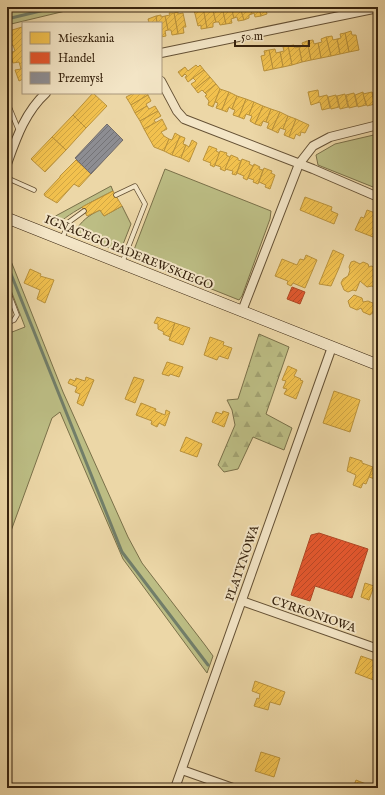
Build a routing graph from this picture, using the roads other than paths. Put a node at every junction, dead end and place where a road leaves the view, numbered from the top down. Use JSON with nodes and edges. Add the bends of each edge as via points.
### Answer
{"nodes":[{"id":1,"x":378,"y":8,"type":"edge"},
{"id":2,"x":162,"y":53,"type":"edge"},
{"id":3,"x":162,"y":83,"type":"edge"},
{"id":4,"x":45,"y":94,"type":"edge"},
{"id":5,"x":7,"y":102,"type":"edge"},
{"id":6,"x":378,"y":125,"type":"edge"},
{"id":7,"x":19,"y":131,"type":"junction"},
{"id":8,"x":7,"y":164,"type":"edge"},
{"id":9,"x":299,"y":164,"type":"junction"},
{"id":10,"x":7,"y":178,"type":"edge"},
{"id":11,"x":34,"y":190,"type":"dead end"},
{"id":12,"x":116,"y":195,"type":"dead end"},
{"id":13,"x":378,"y":197,"type":"edge"},
{"id":14,"x":84,"y":210,"type":"dead end"},
{"id":15,"x":7,"y":218,"type":"edge"},
{"id":16,"x":62,"y":240,"type":"junction"},
{"id":17,"x":122,"y":263,"type":"junction"},
{"id":18,"x":7,"y":289,"type":"edge"},
{"id":19,"x":242,"y":311,"type":"junction"},
{"id":20,"x":7,"y":323,"type":"edge"},
{"id":21,"x":332,"y":347,"type":"junction"},
{"id":22,"x":378,"y":365,"type":"edge"},
{"id":23,"x":242,"y":601,"type":"junction"},
{"id":24,"x":378,"y":649,"type":"edge"},
{"id":25,"x":182,"y":770,"type":"junction"},
{"id":26,"x":175,"y":788,"type":"edge"},
{"id":27,"x":233,"y":788,"type":"edge"}],
"edges":[{"from":1,"to":2,"type":"street"},
{"from":3,"to":9,"type":"street","via":[[184,119]]},
{"from":4,"to":7,"type":"street","via":[[33,107]]},
{"from":5,"to":7,"type":"lane"},
{"from":6,"to":9,"type":"street","via":[[330,137],[313,146]]},
{"from":7,"to":8,"type":"street"},
{"from":9,"to":13,"type":"street"},
{"from":9,"to":19,"type":"street"},
{"from":10,"to":11,"type":"lane"},
{"from":12,"to":17,"type":"lane","via":[[135,186],[145,204]]},
{"from":14,"to":16,"type":"lane","via":[[69,222]]},
{"from":15,"to":16,"type":"street","name":"IGNACEGO PADEREWSKIEGO"},
{"from":16,"to":17,"type":"street","name":"IGNACEGO PADEREWSKIEGO"},
{"from":17,"to":19,"type":"street","name":"IGNACEGO PADEREWSKIEGO"},
{"from":18,"to":20,"type":"lane","via":[[17,315],[14,320]]},
{"from":19,"to":21,"type":"street","name":"IGNACEGO PADEREWSKIEGO"},
{"from":21,"to":22,"type":"street","name":"IGNACEGO PADEREWSKIEGO"},
{"from":21,"to":23,"type":"street","name":"PLATYNOWA"},
{"from":23,"to":24,"type":"street","name":"CYRKONIOWA"},
{"from":23,"to":25,"type":"street","name":"PLATYNOWA"},
{"from":25,"to":26,"type":"street","name":"PLATYNOWA"},
{"from":25,"to":27,"type":"street"}]}
